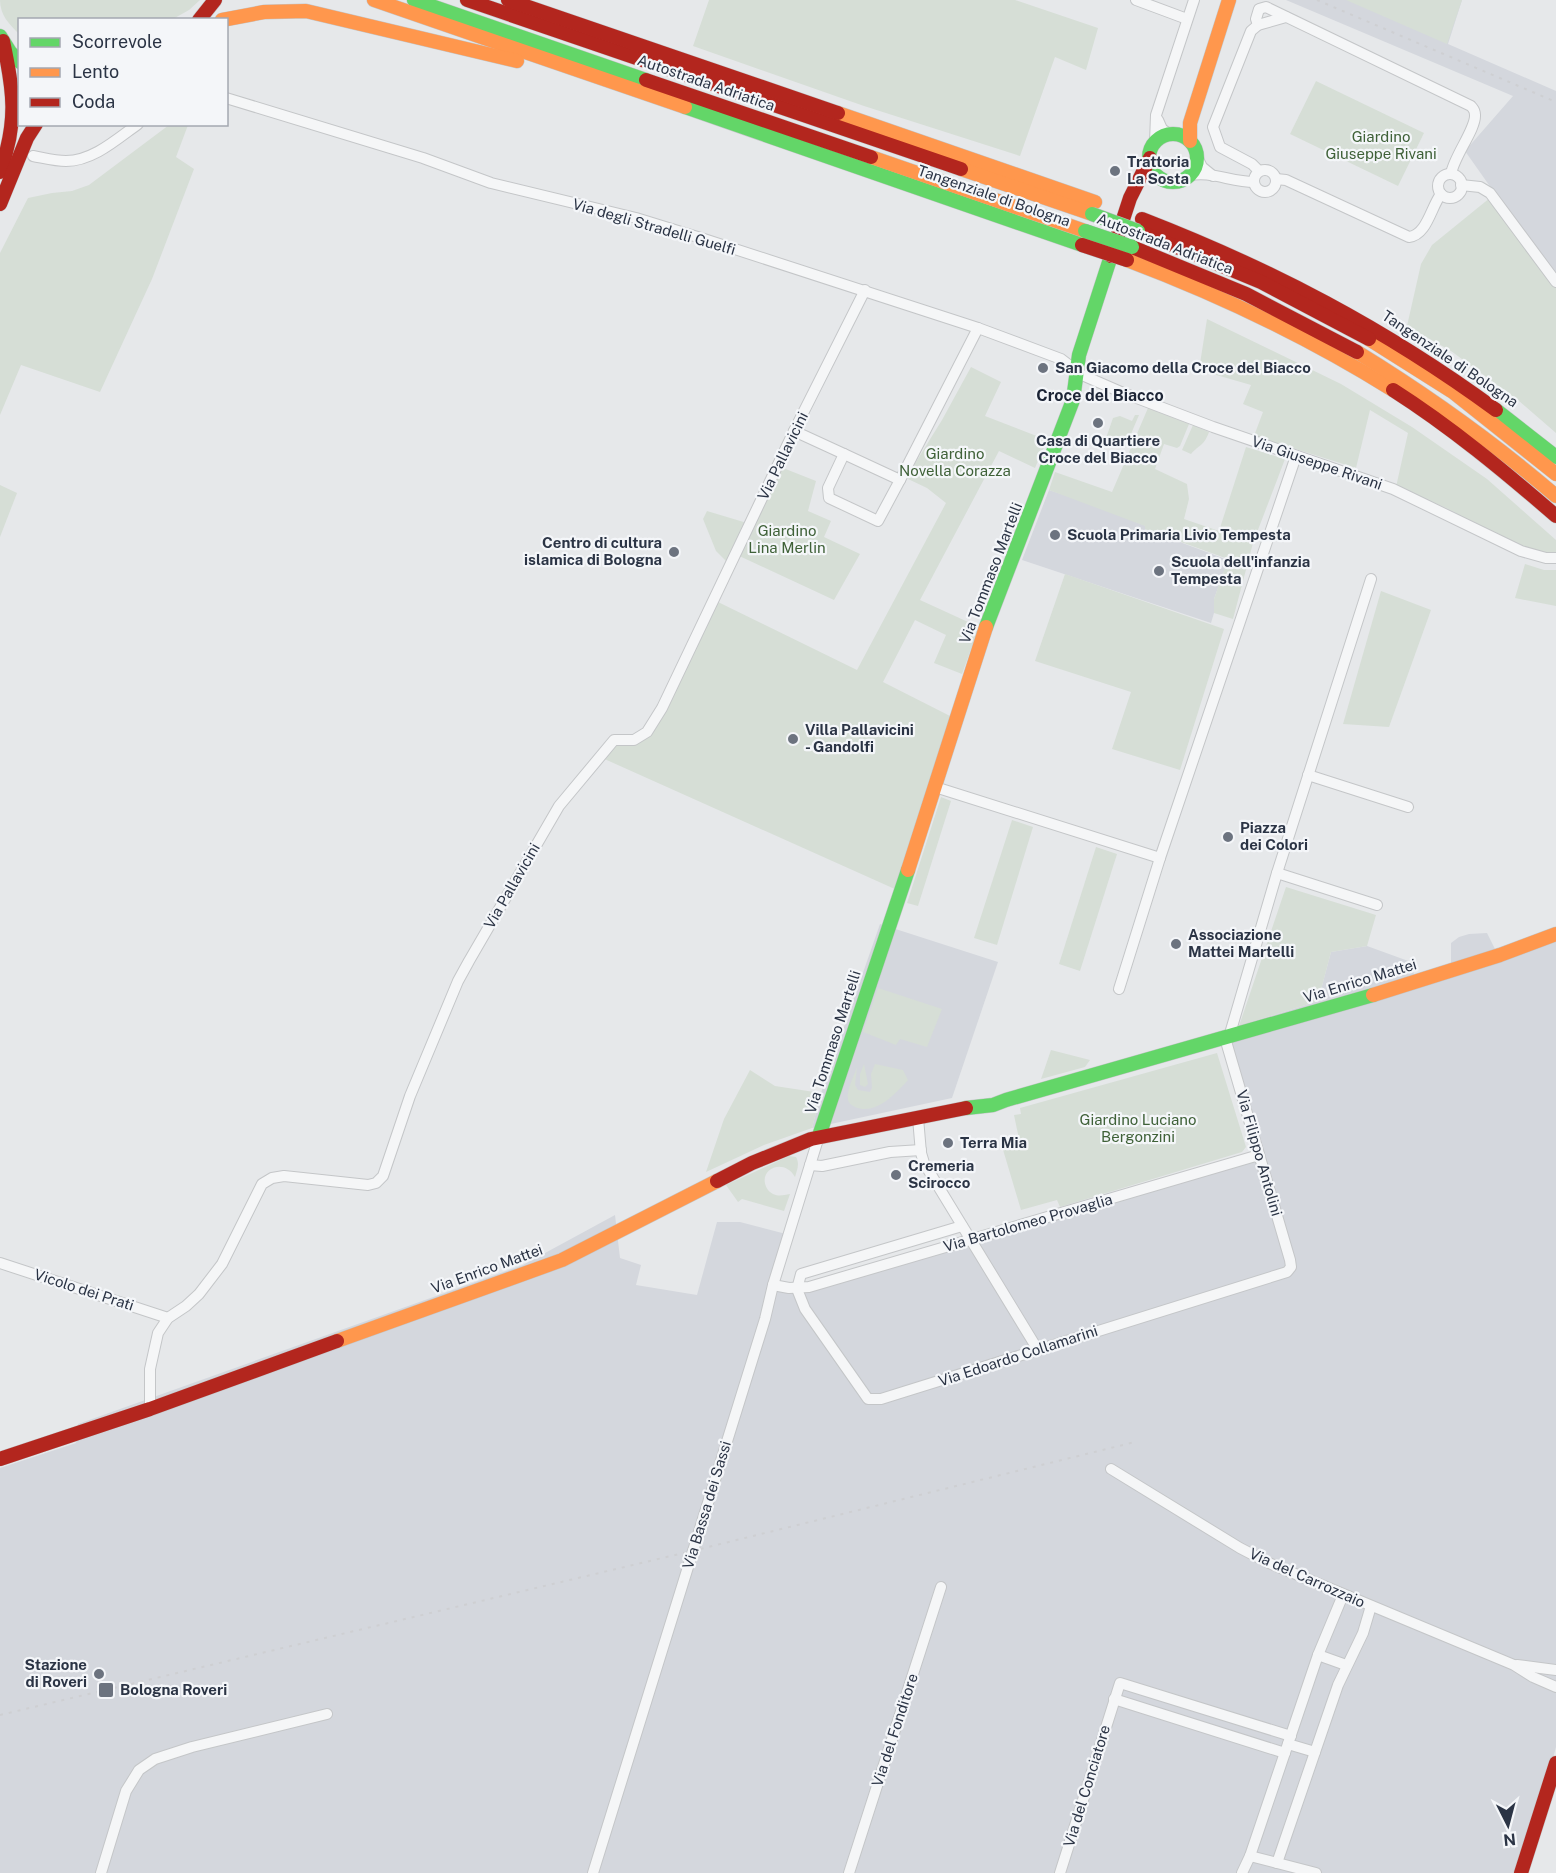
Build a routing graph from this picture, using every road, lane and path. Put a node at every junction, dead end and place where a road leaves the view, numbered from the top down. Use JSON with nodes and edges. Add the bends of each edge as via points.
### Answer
{"nodes":[{"id":1,"x":214,"y":0,"type":"edge"},
{"id":2,"x":374,"y":0,"type":"edge"},
{"id":3,"x":414,"y":0,"type":"edge"},
{"id":4,"x":467,"y":0,"type":"edge"},
{"id":5,"x":508,"y":0,"type":"edge"},
{"id":6,"x":542,"y":0,"type":"edge"},
{"id":7,"x":1136,"y":0,"type":"edge"},
{"id":8,"x":1194,"y":0,"type":"edge"},
{"id":9,"x":1229,"y":0,"type":"edge"},
{"id":10,"x":200,"y":18,"type":"edge"},
{"id":11,"x":228,"y":19,"type":"edge"},
{"id":12,"x":1187,"y":20,"type":"junction"},
{"id":13,"x":601,"y":32,"type":"junction"},
{"id":14,"x":1,"y":39,"type":"edge"},
{"id":15,"x":18,"y":60,"type":"edge"},
{"id":16,"x":1202,"y":81,"type":"junction"},
{"id":17,"x":631,"y":88,"type":"junction"},
{"id":18,"x":228,"y":99,"type":"edge"},
{"id":19,"x":1157,"y":111,"type":"junction"},
{"id":20,"x":35,"y":126,"type":"edge"},
{"id":21,"x":135,"y":126,"type":"edge"},
{"id":22,"x":1170,"y":134,"type":"junction"},
{"id":23,"x":1190,"y":141,"type":"junction"},
{"id":24,"x":1155,"y":142,"type":"junction"},
{"id":25,"x":33,"y":156,"type":"dead end"},
{"id":26,"x":1149,"y":158,"type":"junction"},
{"id":27,"x":1197,"y":158,"type":"junction"},
{"id":28,"x":1259,"y":171,"type":"junction"},
{"id":29,"x":0,"y":172,"type":"edge"},
{"id":30,"x":1451,"y":174,"type":"junction"},
{"id":31,"x":1188,"y":176,"type":"junction"},
{"id":32,"x":1213,"y":176,"type":"junction"},
{"id":33,"x":1276,"y":179,"type":"junction"},
{"id":34,"x":1164,"y":181,"type":"junction"},
{"id":35,"x":1254,"y":182,"type":"junction"},
{"id":36,"x":1461,"y":185,"type":"junction"},
{"id":37,"x":1135,"y":189,"type":"junction"},
{"id":38,"x":1441,"y":194,"type":"junction"},
{"id":39,"x":0,"y":204,"type":"edge"},
{"id":40,"x":1093,"y":208,"type":"junction"},
{"id":41,"x":1140,"y":225,"type":"junction"},
{"id":42,"x":1084,"y":238,"type":"junction"},
{"id":43,"x":1129,"y":254,"type":"junction"},
{"id":44,"x":1556,"y":282,"type":"edge"},
{"id":45,"x":865,"y":290,"type":"junction"},
{"id":46,"x":978,"y":328,"type":"junction"},
{"id":47,"x":1076,"y":371,"type":"junction"},
{"id":48,"x":794,"y":431,"type":"junction"},
{"id":49,"x":844,"y":454,"type":"junction"},
{"id":50,"x":1296,"y":456,"type":"junction"},
{"id":51,"x":1556,"y":457,"type":"edge"},
{"id":52,"x":1556,"y":474,"type":"edge"},
{"id":53,"x":900,"y":480,"type":"junction"},
{"id":54,"x":1515,"y":480,"type":"junction"},
{"id":55,"x":1556,"y":496,"type":"edge"},
{"id":56,"x":1556,"y":516,"type":"edge"},
{"id":57,"x":1556,"y":524,"type":"edge"},
{"id":58,"x":1556,"y":558,"type":"edge"},
{"id":59,"x":1371,"y":579,"type":"dead end"},
{"id":60,"x":1308,"y":775,"type":"junction"},
{"id":61,"x":935,"y":787,"type":"junction"},
{"id":62,"x":1408,"y":807,"type":"dead end"},
{"id":63,"x":1160,"y":858,"type":"junction"},
{"id":64,"x":1277,"y":873,"type":"junction"},
{"id":65,"x":1377,"y":905,"type":"dead end"},
{"id":66,"x":1556,"y":934,"type":"edge"},
{"id":67,"x":1556,"y":941,"type":"edge"},
{"id":68,"x":1500,"y":955,"type":"junction"},
{"id":69,"x":1119,"y":989,"type":"dead end"},
{"id":70,"x":1227,"y":1038,"type":"junction"},
{"id":71,"x":918,"y":1118,"type":"junction"},
{"id":72,"x":819,"y":1136,"type":"junction"},
{"id":73,"x":921,"y":1150,"type":"junction"},
{"id":74,"x":1259,"y":1155,"type":"junction"},
{"id":75,"x":810,"y":1165,"type":"junction"},
{"id":76,"x":962,"y":1226,"type":"junction"},
{"id":77,"x":970,"y":1240,"type":"junction"},
{"id":78,"x":0,"y":1263,"type":"edge"},
{"id":79,"x":1291,"y":1267,"type":"joint"},
{"id":80,"x":773,"y":1285,"type":"junction"},
{"id":81,"x":797,"y":1289,"type":"junction"},
{"id":82,"x":168,"y":1318,"type":"junction"},
{"id":83,"x":1038,"y":1350,"type":"junction"},
{"id":84,"x":150,"y":1409,"type":"junction"},
{"id":85,"x":0,"y":1458,"type":"edge"},
{"id":86,"x":1111,"y":1469,"type":"dead end"},
{"id":87,"x":941,"y":1587,"type":"dead end"},
{"id":88,"x":1343,"y":1595,"type":"junction"},
{"id":89,"x":1371,"y":1606,"type":"junction"},
{"id":90,"x":1318,"y":1655,"type":"junction"},
{"id":91,"x":1346,"y":1665,"type":"junction"},
{"id":92,"x":1514,"y":1665,"type":"junction"},
{"id":93,"x":1556,"y":1670,"type":"edge"},
{"id":94,"x":1556,"y":1687,"type":"edge"},
{"id":95,"x":1114,"y":1699,"type":"junction"},
{"id":96,"x":1211,"y":1711,"type":"junction"},
{"id":97,"x":327,"y":1714,"type":"dead end"},
{"id":98,"x":1206,"y":1728,"type":"junction"},
{"id":99,"x":1288,"y":1744,"type":"junction"},
{"id":100,"x":1315,"y":1752,"type":"junction"},
{"id":101,"x":1556,"y":1763,"type":"edge"},
{"id":102,"x":1250,"y":1857,"type":"junction"},
{"id":103,"x":1277,"y":1863,"type":"junction"},
{"id":104,"x":101,"y":1873,"type":"edge"},
{"id":105,"x":593,"y":1873,"type":"edge"},
{"id":106,"x":849,"y":1873,"type":"edge"},
{"id":107,"x":1060,"y":1873,"type":"edge"},
{"id":108,"x":1242,"y":1873,"type":"edge"},
{"id":109,"x":1316,"y":1873,"type":"edge"},
{"id":110,"x":1521,"y":1873,"type":"edge"}],
"edges":[{"from":1,"to":10,"type":"main road"},
{"from":2,"to":17,"type":"main road","name":"Tangenziale di Bologna"},
{"from":3,"to":42,"type":"main road","name":"Autostrada Adriatica"},
{"from":4,"to":40,"type":"main road","name":"Autostrada Adriatica"},
{"from":5,"to":13,"type":"main road","name":"Tangenziale di Bologna"},
{"from":6,"to":13,"type":"main road","via":[[580,17]]},
{"from":7,"to":12,"type":"street"},
{"from":8,"to":12,"type":"street"},
{"from":9,"to":16,"type":"main road"},
{"from":11,"to":17,"type":"main road","via":[[255,12],[306,11],[505,57],[606,86]]},
{"from":12,"to":19,"type":"street"},
{"from":13,"to":40,"type":"main road","name":"Tangenziale di Bologna"},
{"from":14,"to":15,"type":"main road"},
{"from":14,"to":29,"type":"main road","via":[[15,116]]},
{"from":16,"to":22,"type":"main road","via":[[1185,119]]},
{"from":16,"to":23,"type":"main road","via":[[1190,123]]},
{"from":17,"to":42,"type":"main road","name":"Tangenziale di Bologna"},
{"from":18,"to":45,"type":"street","name":"Via degli Stradelli Guelfi","via":[[423,158],[491,183],[636,218]]},
{"from":19,"to":22,"type":"street","via":[[1160,124]]},
{"from":19,"to":24,"type":"street"},
{"from":20,"to":39,"type":"main road"},
{"from":21,"to":25,"type":"street","via":[[98,152],[79,159],[59,161]]},
{"from":22,"to":23,"type":"main road"},
{"from":22,"to":24,"type":"main road"},
{"from":23,"to":27,"type":"main road"},
{"from":24,"to":26,"type":"main road"},
{"from":26,"to":34,"type":"main road","via":[[1154,172]]},
{"from":26,"to":37,"type":"main road","name":"Via Tommaso Martelli"},
{"from":27,"to":31,"type":"main road"},
{"from":27,"to":32,"type":"street"},
{"from":28,"to":30,"type":"street","via":[[1220,147],[1214,125],[1248,36],[1258,24],[1256,16],[1263,7],[1471,106],[1475,119]]},
{"from":28,"to":33,"type":"street","via":[[1271,171]]},
{"from":28,"to":35,"type":"street"},
{"from":30,"to":36,"type":"street","via":[[1458,177]]},
{"from":30,"to":38,"type":"street","via":[[1440,180]]},
{"from":31,"to":32,"type":"street"},
{"from":31,"to":34,"type":"main road","via":[[1179,181]]},
{"from":32,"to":35,"type":"street"},
{"from":33,"to":35,"type":"street","via":[[1275,187],[1264,192]]},
{"from":33,"to":38,"type":"street","via":[[1286,180],[1409,237],[1421,232]]},
{"from":34,"to":37,"type":"main road","via":[[1147,182]]},
{"from":36,"to":38,"type":"street","via":[[1455,196]]},
{"from":36,"to":44,"type":"street","via":[[1480,187],[1490,193]]},
{"from":37,"to":47,"type":"main road","name":"Via Tommaso Martelli"},
{"from":40,"to":41,"type":"main road","name":"Autostrada Adriatica","bridge":true},
{"from":41,"to":51,"type":"main road","name":"Tangenziale di Bologna","via":[[1199,240],[1358,317],[1461,383]]},
{"from":41,"to":52,"type":"main road","name":"Autostrada Adriatica","via":[[1351,328],[1453,393]]},
{"from":42,"to":43,"type":"main road","name":"Tangenziale di Bologna","bridge":true},
{"from":43,"to":54,"type":"main road","name":"Tangenziale di Bologna","via":[[1335,354],[1433,417]]},
{"from":43,"to":55,"type":"main road","name":"Autostrada Adriatica","via":[[1215,280],[1342,343],[1450,412]]},
{"from":45,"to":46,"type":"street","name":"Via degli Stradelli Guelfi"},
{"from":45,"to":48,"type":"street","name":"Via Pallavicini"},
{"from":46,"to":47,"type":"street","name":"Via degli Stradelli Guelfi","via":[[1060,359]]},
{"from":46,"to":53,"type":"street"},
{"from":47,"to":50,"type":"street","name":"Via Giuseppe Rivani","via":[[1136,398]]},
{"from":47,"to":61,"type":"main road","name":"Via Tommaso Martelli","via":[[1073,400],[984,633]]},
{"from":48,"to":49,"type":"street"},
{"from":48,"to":82,"type":"street","name":"Via Pallavicini","via":[[662,708],[646,732],[634,740],[614,740],[559,806],[469,961],[410,1096],[382,1176],[368,1185],[284,1176],[262,1184],[222,1264],[199,1294]]},
{"from":49,"to":53,"type":"street"},
{"from":49,"to":53,"type":"street","via":[[828,488],[828,498],[878,521]]},
{"from":50,"to":58,"type":"street","name":"Via Giuseppe Rivani","via":[[1394,489],[1521,551]]},
{"from":50,"to":63,"type":"street"},
{"from":54,"to":56,"type":"main road","name":"Tangenziale di Bologna"},
{"from":54,"to":57,"type":"main road"},
{"from":59,"to":60,"type":"street"},
{"from":60,"to":62,"type":"street"},
{"from":60,"to":64,"type":"street"},
{"from":61,"to":63,"type":"street"},
{"from":61,"to":72,"type":"main road","name":"Via Tommaso Martelli"},
{"from":63,"to":69,"type":"street"},
{"from":64,"to":65,"type":"street"},
{"from":64,"to":70,"type":"street"},
{"from":66,"to":68,"type":"main road","name":"Via Enrico Mattei"},
{"from":67,"to":68,"type":"main road","name":"Via Enrico Mattei"},
{"from":68,"to":70,"type":"main road","name":"Via Enrico Mattei"},
{"from":70,"to":71,"type":"main road","name":"Via Enrico Mattei","via":[[994,1105]]},
{"from":70,"to":74,"type":"street","name":"Via Filippo Antolini"},
{"from":71,"to":72,"type":"main road","name":"Via Enrico Mattei"},
{"from":71,"to":73,"type":"street"},
{"from":72,"to":75,"type":"street","name":"Via Bassa dei Sassi"},
{"from":72,"to":84,"type":"main road","name":"Via Enrico Mattei","via":[[753,1163],[562,1260]]},
{"from":73,"to":75,"type":"street"},
{"from":73,"to":76,"type":"street","via":[[924,1163]]},
{"from":74,"to":77,"type":"street","name":"Via Bartolomeo Provaglia"},
{"from":74,"to":79,"type":"street","name":"Via Filippo Antolini"},
{"from":75,"to":80,"type":"street","name":"Via Bassa dei Sassi"},
{"from":76,"to":77,"type":"street"},
{"from":76,"to":81,"type":"street","name":"Via Bartolomeo Provaglia","via":[[801,1274]]},
{"from":77,"to":81,"type":"street","name":"Via Bartolomeo Provaglia"},
{"from":77,"to":83,"type":"street"},
{"from":78,"to":82,"type":"street","name":"Vicolo dei Prati"},
{"from":79,"to":83,"type":"street","name":"Via Edoardo Collamarini","via":[[1282,1274]]},
{"from":80,"to":81,"type":"street","name":"Via Bartolomeo Provaglia"},
{"from":80,"to":105,"type":"street","name":"Via Bassa dei Sassi"},
{"from":81,"to":83,"type":"street","name":"Via Edoardo Collamarini","via":[[805,1310],[868,1399],[881,1399]]},
{"from":82,"to":84,"type":"street","name":"Via Pallavicini","via":[[153,1349]]},
{"from":84,"to":85,"type":"main road","name":"Via Enrico Mattei"},
{"from":86,"to":88,"type":"street","name":"Via del Carrozzaio","via":[[1240,1548]]},
{"from":87,"to":106,"type":"street","name":"Via del Fonditore"},
{"from":88,"to":89,"type":"street","name":"Via del Carrozzaio"},
{"from":88,"to":90,"type":"street"},
{"from":89,"to":91,"type":"street","via":[[1363,1633]]},
{"from":89,"to":92,"type":"street","name":"Via del Carrozzaio"},
{"from":90,"to":91,"type":"street"},
{"from":90,"to":99,"type":"street"},
{"from":91,"to":100,"type":"street"},
{"from":92,"to":93,"type":"street","name":"Via del Carrozzaio"},
{"from":92,"to":94,"type":"street","name":"Via del Carrozzaio"},
{"from":95,"to":96,"type":"street","via":[[1120,1683]]},
{"from":95,"to":98,"type":"street"},
{"from":95,"to":107,"type":"street","name":"Via del Conciatore"},
{"from":96,"to":98,"type":"street"},
{"from":96,"to":99,"type":"street"},
{"from":97,"to":104,"type":"street","via":[[154,1759],[139,1770],[126,1791]]},
{"from":98,"to":99,"type":"street"},
{"from":99,"to":100,"type":"street"},
{"from":99,"to":102,"type":"street"},
{"from":100,"to":103,"type":"street"},
{"from":101,"to":110,"type":"main road"},
{"from":102,"to":103,"type":"street"},
{"from":102,"to":108,"type":"street"},
{"from":103,"to":109,"type":"street"}]}
